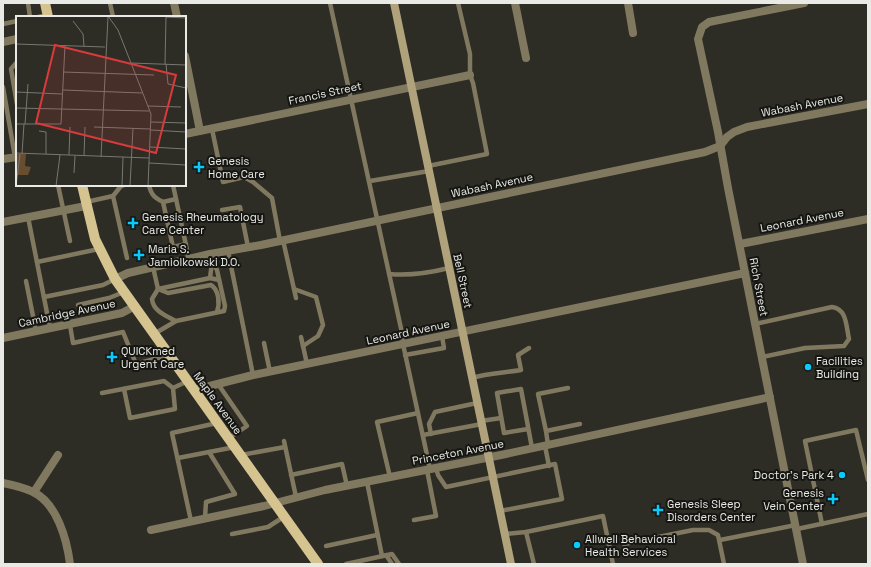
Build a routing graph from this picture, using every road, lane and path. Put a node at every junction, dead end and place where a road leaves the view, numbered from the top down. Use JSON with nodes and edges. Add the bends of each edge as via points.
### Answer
{"nodes":[{"id":1,"x":28,"y":3,"type":"edge"},
{"id":2,"x":45,"y":3,"type":"edge"},
{"id":3,"x":110,"y":3,"type":"edge"},
{"id":4,"x":174,"y":3,"type":"edge"},
{"id":5,"x":330,"y":3,"type":"edge"},
{"id":6,"x":394,"y":3,"type":"edge"},
{"id":7,"x":458,"y":3,"type":"edge"},
{"id":8,"x":515,"y":3,"type":"edge"},
{"id":9,"x":628,"y":3,"type":"edge"},
{"id":10,"x":804,"y":3,"type":"edge"},
{"id":11,"x":30,"y":16,"type":"edge"},
{"id":12,"x":45,"y":16,"type":"edge"},
{"id":13,"x":113,"y":16,"type":"edge"},
{"id":14,"x":177,"y":16,"type":"edge"},
{"id":15,"x":16,"y":21,"type":"edge"},
{"id":16,"x":3,"y":24,"type":"edge"},
{"id":17,"x":633,"y":33,"type":"dead end"},
{"id":18,"x":16,"y":39,"type":"edge"},
{"id":19,"x":3,"y":42,"type":"edge"},
{"id":20,"x":526,"y":58,"type":"dead end"},
{"id":21,"x":186,"y":61,"type":"edge"},
{"id":22,"x":16,"y":63,"type":"edge"},
{"id":23,"x":470,"y":75,"type":"junction"},
{"id":24,"x":3,"y":87,"type":"edge"},
{"id":25,"x":412,"y":87,"type":"junction"},
{"id":26,"x":16,"y":98,"type":"edge"},
{"id":27,"x":351,"y":98,"type":"junction"},
{"id":28,"x":4,"y":99,"type":"edge"},
{"id":29,"x":868,"y":104,"type":"edge"},
{"id":30,"x":212,"y":129,"type":"junction"},
{"id":31,"x":200,"y":131,"type":"junction"},
{"id":32,"x":186,"y":134,"type":"edge"},
{"id":33,"x":720,"y":146,"type":"junction"},
{"id":34,"x":16,"y":157,"type":"edge"},
{"id":35,"x":3,"y":159,"type":"edge"},
{"id":36,"x":429,"y":168,"type":"junction"},
{"id":37,"x":370,"y":182,"type":"junction"},
{"id":38,"x":58,"y":186,"type":"edge"},
{"id":39,"x":82,"y":186,"type":"edge"},
{"id":40,"x":121,"y":186,"type":"edge"},
{"id":41,"x":149,"y":186,"type":"edge"},
{"id":42,"x":173,"y":186,"type":"edge"},
{"id":43,"x":113,"y":196,"type":"junction"},
{"id":44,"x":176,"y":199,"type":"junction"},
{"id":45,"x":163,"y":202,"type":"junction"},
{"id":46,"x":86,"y":204,"type":"junction"},
{"id":47,"x":437,"y":207,"type":"junction"},
{"id":48,"x":63,"y":210,"type":"junction"},
{"id":49,"x":222,"y":210,"type":"dead end"},
{"id":50,"x":28,"y":217,"type":"junction"},
{"id":51,"x":868,"y":218,"type":"edge"},
{"id":52,"x":378,"y":220,"type":"junction"},
{"id":53,"x":3,"y":222,"type":"edge"},
{"id":54,"x":70,"y":241,"type":"dead end"},
{"id":55,"x":282,"y":241,"type":"junction"},
{"id":56,"x":186,"y":244,"type":"junction"},
{"id":57,"x":740,"y":244,"type":"junction"},
{"id":58,"x":248,"y":247,"type":"junction"},
{"id":59,"x":99,"y":249,"type":"junction"},
{"id":60,"x":228,"y":251,"type":"junction"},
{"id":61,"x":127,"y":258,"type":"dead end"},
{"id":62,"x":211,"y":258,"type":"junction"},
{"id":63,"x":189,"y":259,"type":"junction"},
{"id":64,"x":37,"y":262,"type":"junction"},
{"id":65,"x":152,"y":267,"type":"junction"},
{"id":66,"x":449,"y":268,"type":"junction"},
{"id":67,"x":745,"y":273,"type":"junction"},
{"id":68,"x":389,"y":274,"type":"junction"},
{"id":69,"x":210,"y":278,"type":"junction"},
{"id":70,"x":115,"y":279,"type":"junction"},
{"id":71,"x":219,"y":280,"type":"junction"},
{"id":72,"x":26,"y":281,"type":"dead end"},
{"id":73,"x":158,"y":289,"type":"junction"},
{"id":74,"x":294,"y":289,"type":"junction"},
{"id":75,"x":124,"y":292,"type":"junction"},
{"id":76,"x":44,"y":297,"type":"junction"},
{"id":77,"x":296,"y":298,"type":"dead end"},
{"id":78,"x":78,"y":305,"type":"dead end"},
{"id":79,"x":134,"y":306,"type":"junction"},
{"id":80,"x":217,"y":312,"type":"junction"},
{"id":81,"x":176,"y":321,"type":"junction"},
{"id":82,"x":70,"y":324,"type":"junction"},
{"id":83,"x":755,"y":324,"type":"junction"},
{"id":84,"x":50,"y":328,"type":"junction"},
{"id":85,"x":36,"y":331,"type":"junction"},
{"id":86,"x":462,"y":332,"type":"junction"},
{"id":87,"x":154,"y":334,"type":"junction"},
{"id":88,"x":442,"y":336,"type":"junction"},
{"id":89,"x":301,"y":337,"type":"dead end"},
{"id":90,"x":3,"y":338,"type":"edge"},
{"id":91,"x":264,"y":343,"type":"dead end"},
{"id":92,"x":403,"y":344,"type":"junction"},
{"id":93,"x":303,"y":346,"type":"junction"},
{"id":94,"x":529,"y":348,"type":"dead end"},
{"id":95,"x":169,"y":354,"type":"junction"},
{"id":96,"x":405,"y":355,"type":"junction"},
{"id":97,"x":762,"y":357,"type":"junction"},
{"id":98,"x":307,"y":364,"type":"junction"},
{"id":99,"x":270,"y":372,"type":"junction"},
{"id":100,"x":253,"y":375,"type":"junction"},
{"id":101,"x":472,"y":378,"type":"junction"},
{"id":102,"x":188,"y":381,"type":"junction"},
{"id":103,"x":218,"y":384,"type":"junction"},
{"id":104,"x":173,"y":388,"type":"junction"},
{"id":105,"x":568,"y":388,"type":"dead end"},
{"id":106,"x":124,"y":389,"type":"junction"},
{"id":107,"x":194,"y":390,"type":"junction"},
{"id":108,"x":102,"y":393,"type":"dead end"},
{"id":109,"x":770,"y":397,"type":"junction"},
{"id":110,"x":477,"y":403,"type":"junction"},
{"id":111,"x":418,"y":413,"type":"junction"},
{"id":112,"x":501,"y":418,"type":"junction"},
{"id":113,"x":481,"y":422,"type":"junction"},
{"id":114,"x":218,"y":423,"type":"junction"},
{"id":115,"x":580,"y":424,"type":"dead end"},
{"id":116,"x":528,"y":429,"type":"junction"},
{"id":117,"x":546,"y":431,"type":"junction"},
{"id":118,"x":431,"y":434,"type":"junction"},
{"id":119,"x":423,"y":435,"type":"junction"},
{"id":120,"x":284,"y":441,"type":"dead end"},
{"id":121,"x":547,"y":445,"type":"junction"},
{"id":122,"x":235,"y":447,"type":"junction"},
{"id":123,"x":285,"y":447,"type":"junction"},
{"id":124,"x":532,"y":448,"type":"junction"},
{"id":125,"x":209,"y":452,"type":"junction"},
{"id":126,"x":58,"y":455,"type":"dead end"},
{"id":127,"x":178,"y":458,"type":"junction"},
{"id":128,"x":489,"y":458,"type":"junction"},
{"id":129,"x":549,"y":466,"type":"junction"},
{"id":130,"x":431,"y":469,"type":"junction"},
{"id":131,"x":291,"y":475,"type":"junction"},
{"id":132,"x":390,"y":477,"type":"junction"},
{"id":133,"x":493,"y":477,"type":"junction"},
{"id":134,"x":868,"y":480,"type":"edge"},
{"id":135,"x":366,"y":482,"type":"junction"},
{"id":136,"x":3,"y":483,"type":"edge"},
{"id":137,"x":347,"y":486,"type":"junction"},
{"id":138,"x":34,"y":492,"type":"junction"},
{"id":139,"x":296,"y":497,"type":"junction"},
{"id":140,"x":275,"y":503,"type":"junction"},
{"id":141,"x":500,"y":512,"type":"junction"},
{"id":142,"x":868,"y":514,"type":"edge"},
{"id":143,"x":285,"y":516,"type":"junction"},
{"id":144,"x":205,"y":518,"type":"junction"},
{"id":145,"x":414,"y":520,"type":"dead end"},
{"id":146,"x":190,"y":521,"type":"junction"},
{"id":147,"x":822,"y":524,"type":"junction"},
{"id":148,"x":797,"y":527,"type":"junction"},
{"id":149,"x":151,"y":530,"type":"dead end"},
{"id":150,"x":526,"y":532,"type":"junction"},
{"id":151,"x":232,"y":534,"type":"dead end"},
{"id":152,"x":505,"y":534,"type":"junction"},
{"id":153,"x":377,"y":535,"type":"junction"},
{"id":154,"x":720,"y":540,"type":"junction"},
{"id":155,"x":624,"y":544,"type":"dead end"},
{"id":156,"x":326,"y":546,"type":"dead end"},
{"id":157,"x":384,"y":556,"type":"junction"},
{"id":158,"x":70,"y":564,"type":"edge"},
{"id":159,"x":318,"y":564,"type":"edge"},
{"id":160,"x":349,"y":564,"type":"edge"},
{"id":161,"x":392,"y":564,"type":"edge"},
{"id":162,"x":399,"y":564,"type":"edge"},
{"id":163,"x":511,"y":564,"type":"edge"},
{"id":164,"x":534,"y":564,"type":"edge"},
{"id":165,"x":613,"y":564,"type":"edge"},
{"id":166,"x":724,"y":564,"type":"edge"},
{"id":167,"x":803,"y":564,"type":"edge"}],
"edges":[{"from":1,"to":11,"type":"lane"},
{"from":2,"to":12,"type":"main road"},
{"from":3,"to":13,"type":"lane"},
{"from":4,"to":14,"type":"street"},
{"from":5,"to":27,"type":"lane"},
{"from":6,"to":25,"type":"street","name":"Bell Street"},
{"from":7,"to":23,"type":"lane","via":[[470,54]]},
{"from":8,"to":20,"type":"street"},
{"from":9,"to":17,"type":"street"},
{"from":10,"to":33,"type":"street","name":"Rich Street","via":[[712,21],[702,27],[698,45]]},
{"from":15,"to":16,"type":"lane"},
{"from":18,"to":19,"type":"street"},
{"from":21,"to":31,"type":"street"},
{"from":22,"to":26,"type":"lane","via":[[11,69]]},
{"from":23,"to":25,"type":"street","name":"Francis Street"},
{"from":23,"to":36,"type":"lane","via":[[486,154]]},
{"from":24,"to":28,"type":"lane"},
{"from":25,"to":27,"type":"street","name":"Francis Street"},
{"from":25,"to":36,"type":"street","name":"Bell Street"},
{"from":27,"to":30,"type":"street","name":"Francis Street"},
{"from":27,"to":37,"type":"lane"},
{"from":28,"to":34,"type":"lane"},
{"from":29,"to":33,"type":"street","name":"Wabash Avenue","via":[[747,127],[734,132]]},
{"from":30,"to":31,"type":"street","name":"Francis Street"},
{"from":30,"to":55,"type":"lane","via":[[223,182],[244,177],[272,198]]},
{"from":31,"to":32,"type":"street","name":"Francis Street"},
{"from":33,"to":47,"type":"street","name":"Wabash Avenue","via":[[700,153]]},
{"from":33,"to":57,"type":"street","name":"Rich Street"},
{"from":34,"to":35,"type":"street"},
{"from":36,"to":37,"type":"lane"},
{"from":36,"to":47,"type":"street","name":"Bell Street"},
{"from":37,"to":52,"type":"lane"},
{"from":38,"to":48,"type":"lane"},
{"from":39,"to":46,"type":"main road","name":"Maple Avenue"},
{"from":40,"to":43,"type":"lane"},
{"from":41,"to":45,"type":"lane","via":[[155,198]]},
{"from":42,"to":44,"type":"lane"},
{"from":43,"to":46,"type":"lane"},
{"from":43,"to":61,"type":"lane"},
{"from":44,"to":45,"type":"lane"},
{"from":44,"to":56,"type":"lane"},
{"from":45,"to":56,"type":"lane","via":[[174,247]]},
{"from":46,"to":48,"type":"street"},
{"from":46,"to":59,"type":"main road","name":"Maple Avenue"},
{"from":47,"to":52,"type":"street","name":"Wabash Avenue"},
{"from":47,"to":66,"type":"street","name":"Bell Street"},
{"from":48,"to":50,"type":"street"},
{"from":48,"to":54,"type":"lane"},
{"from":49,"to":58,"type":"lane","via":[[240,207]]},
{"from":50,"to":53,"type":"street"},
{"from":50,"to":64,"type":"lane"},
{"from":51,"to":57,"type":"street","name":"Leonard Avenue"},
{"from":52,"to":55,"type":"street","name":"Wabash Avenue"},
{"from":52,"to":68,"type":"lane"},
{"from":55,"to":58,"type":"street","name":"Wabash Avenue"},
{"from":55,"to":74,"type":"lane"},
{"from":56,"to":63,"type":"lane"},
{"from":57,"to":67,"type":"street","name":"Rich Street"},
{"from":58,"to":60,"type":"street","name":"Wabash Avenue"},
{"from":59,"to":64,"type":"lane"},
{"from":59,"to":70,"type":"main road","name":"Maple Avenue"},
{"from":60,"to":62,"type":"street","name":"Wabash Avenue"},
{"from":60,"to":100,"type":"lane"},
{"from":62,"to":63,"type":"street","name":"Wabash Avenue"},
{"from":62,"to":69,"type":"lane"},
{"from":62,"to":71,"type":"lane"},
{"from":63,"to":65,"type":"street","name":"Wabash Avenue"},
{"from":64,"to":76,"type":"lane"},
{"from":65,"to":70,"type":"street","name":"Wabash Avenue"},
{"from":65,"to":73,"type":"lane"},
{"from":66,"to":68,"type":"lane","via":[[402,276]]},
{"from":66,"to":86,"type":"street","name":"Bell Street"},
{"from":67,"to":83,"type":"street","name":"Rich Street"},
{"from":67,"to":86,"type":"street","name":"Leonard Avenue"},
{"from":68,"to":92,"type":"lane"},
{"from":69,"to":71,"type":"lane"},
{"from":69,"to":73,"type":"lane"},
{"from":70,"to":75,"type":"main road","name":"Maple Avenue"},
{"from":70,"to":76,"type":"lane","via":[[103,285]]},
{"from":71,"to":80,"type":"lane","via":[[225,306],[224,311]]},
{"from":72,"to":85,"type":"lane"},
{"from":73,"to":80,"type":"lane","via":[[168,293],[211,284],[217,293]]},
{"from":73,"to":81,"type":"lane","via":[[152,303],[160,313]]},
{"from":74,"to":77,"type":"lane"},
{"from":74,"to":93,"type":"lane","via":[[316,297],[323,325],[318,336]]},
{"from":75,"to":78,"type":"lane"},
{"from":75,"to":79,"type":"main road","name":"Maple Avenue"},
{"from":76,"to":84,"type":"lane"},
{"from":79,"to":82,"type":"street","name":"Cambridge Avenue","via":[[122,313]]},
{"from":79,"to":87,"type":"main road","name":"Maple Avenue"},
{"from":80,"to":81,"type":"lane"},
{"from":81,"to":87,"type":"lane"},
{"from":82,"to":84,"type":"street","name":"Cambridge Avenue"},
{"from":82,"to":95,"type":"lane","via":[[73,343],[123,332],[136,364]]},
{"from":83,"to":97,"type":"street","name":"Rich Street"},
{"from":83,"to":97,"type":"lane","via":[[832,307],[841,310],[845,320],[849,339],[844,346],[805,348]]},
{"from":84,"to":85,"type":"street","name":"Cambridge Avenue"},
{"from":85,"to":90,"type":"street","name":"Cambridge Avenue"},
{"from":86,"to":88,"type":"street","name":"Leonard Avenue"},
{"from":86,"to":101,"type":"street","name":"Bell Street"},
{"from":87,"to":95,"type":"main road","name":"Maple Avenue"},
{"from":88,"to":92,"type":"street","name":"Leonard Avenue"},
{"from":88,"to":96,"type":"lane","via":[[444,348]]},
{"from":89,"to":93,"type":"lane"},
{"from":91,"to":99,"type":"lane"},
{"from":92,"to":96,"type":"lane"},
{"from":92,"to":98,"type":"street","name":"Leonard Avenue"},
{"from":93,"to":98,"type":"lane"},
{"from":94,"to":101,"type":"lane","via":[[518,355],[521,370],[490,373]]},
{"from":95,"to":102,"type":"main road","name":"Maple Avenue"},
{"from":96,"to":111,"type":"lane"},
{"from":97,"to":109,"type":"street","name":"Rich Street"},
{"from":98,"to":99,"type":"street","name":"Leonard Avenue"},
{"from":99,"to":100,"type":"street","name":"Leonard Avenue"},
{"from":100,"to":103,"type":"street","name":"Leonard Avenue"},
{"from":101,"to":110,"type":"street","name":"Bell Street"},
{"from":102,"to":104,"type":"lane"},
{"from":102,"to":107,"type":"main road","name":"Maple Avenue"},
{"from":103,"to":107,"type":"street","name":"Leonard Avenue"},
{"from":103,"to":122,"type":"lane","via":[[247,426]]},
{"from":104,"to":106,"type":"lane","via":[[164,381]]},
{"from":104,"to":106,"type":"lane","via":[[175,409],[130,418]]},
{"from":105,"to":117,"type":"lane","via":[[538,394]]},
{"from":106,"to":108,"type":"lane"},
{"from":107,"to":114,"type":"main road","name":"Maple Avenue"},
{"from":109,"to":121,"type":"street","name":"Princeton Avenue"},
{"from":109,"to":148,"type":"street","name":"Rich Street"},
{"from":110,"to":113,"type":"street","name":"Bell Street"},
{"from":110,"to":118,"type":"lane","via":[[435,412],[429,424]]},
{"from":111,"to":119,"type":"lane"},
{"from":111,"to":132,"type":"lane","via":[[377,422]]},
{"from":112,"to":113,"type":"lane"},
{"from":112,"to":116,"type":"lane","via":[[504,433]]},
{"from":112,"to":116,"type":"lane","via":[[497,393],[521,389]]},
{"from":113,"to":118,"type":"lane"},
{"from":113,"to":128,"type":"street","name":"Bell Street"},
{"from":114,"to":122,"type":"main road","name":"Maple Avenue"},
{"from":114,"to":127,"type":"lane","via":[[172,433]]},
{"from":115,"to":117,"type":"lane"},
{"from":116,"to":124,"type":"lane"},
{"from":117,"to":121,"type":"lane"},
{"from":118,"to":119,"type":"lane"},
{"from":119,"to":130,"type":"lane"},
{"from":120,"to":123,"type":"lane"},
{"from":121,"to":124,"type":"street","name":"Princeton Avenue"},
{"from":121,"to":129,"type":"lane"},
{"from":122,"to":123,"type":"lane"},
{"from":122,"to":125,"type":"lane"},
{"from":122,"to":140,"type":"main road","name":"Maple Avenue"},
{"from":123,"to":131,"type":"lane"},
{"from":124,"to":128,"type":"street","name":"Princeton Avenue"},
{"from":125,"to":127,"type":"lane"},
{"from":125,"to":144,"type":"lane","via":[[235,494],[206,502]]},
{"from":126,"to":138,"type":"street"},
{"from":127,"to":146,"type":"lane"},
{"from":128,"to":130,"type":"street","name":"Princeton Avenue"},
{"from":128,"to":133,"type":"street","name":"Bell Street"},
{"from":129,"to":133,"type":"lane"},
{"from":129,"to":141,"type":"lane","via":[[555,464],[562,499]]},
{"from":130,"to":132,"type":"street","name":"Princeton Avenue"},
{"from":130,"to":133,"type":"lane","via":[[446,487]]},
{"from":130,"to":145,"type":"lane","via":[[436,516]]},
{"from":131,"to":137,"type":"lane","via":[[342,464]]},
{"from":131,"to":139,"type":"lane"},
{"from":132,"to":135,"type":"street","name":"Princeton Avenue"},
{"from":133,"to":141,"type":"street","name":"Bell Street"},
{"from":134,"to":147,"type":"lane","via":[[856,430],[805,440]]},
{"from":135,"to":137,"type":"street","name":"Princeton Avenue"},
{"from":135,"to":153,"type":"lane"},
{"from":136,"to":138,"type":"street"},
{"from":137,"to":139,"type":"street","name":"Princeton Avenue"},
{"from":138,"to":158,"type":"street","via":[[46,503],[59,523],[66,541]]},
{"from":139,"to":140,"type":"street","name":"Princeton Avenue"},
{"from":140,"to":143,"type":"main road","name":"Maple Avenue"},
{"from":140,"to":144,"type":"street","name":"Princeton Avenue"},
{"from":141,"to":152,"type":"street","name":"Bell Street"},
{"from":142,"to":147,"type":"lane"},
{"from":143,"to":151,"type":"lane","via":[[268,527]]},
{"from":143,"to":159,"type":"main road","name":"Maple Avenue"},
{"from":144,"to":146,"type":"street","name":"Princeton Avenue"},
{"from":146,"to":149,"type":"street","name":"Princeton Avenue"},
{"from":147,"to":148,"type":"lane"},
{"from":148,"to":154,"type":"lane"},
{"from":148,"to":167,"type":"street","name":"Rich Street"},
{"from":150,"to":152,"type":"lane"},
{"from":150,"to":164,"type":"lane"},
{"from":150,"to":165,"type":"lane","via":[[603,516]]},
{"from":152,"to":163,"type":"street","name":"Bell Street"},
{"from":153,"to":156,"type":"lane"},
{"from":153,"to":157,"type":"lane"},
{"from":154,"to":155,"type":"lane","via":[[718,535],[709,530],[693,530]]},
{"from":154,"to":166,"type":"lane"},
{"from":157,"to":160,"type":"lane"},
{"from":157,"to":161,"type":"lane"},
{"from":157,"to":162,"type":"lane","via":[[392,554]]}]}
